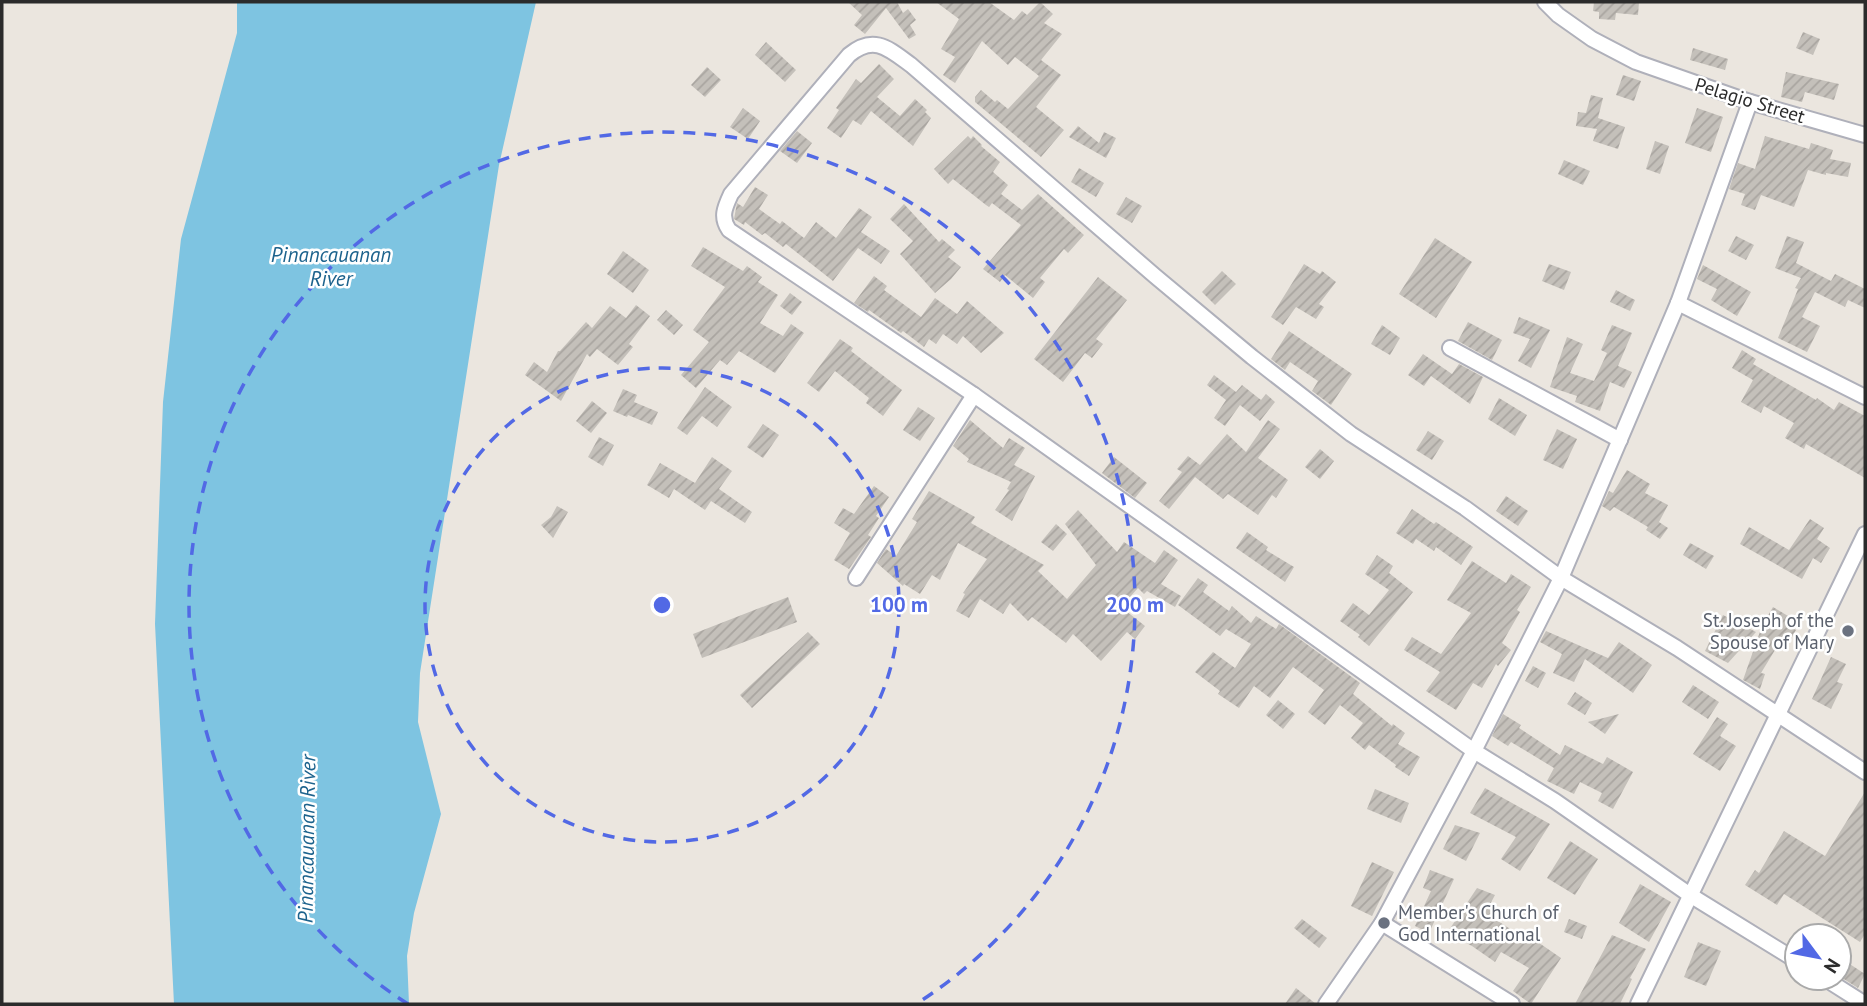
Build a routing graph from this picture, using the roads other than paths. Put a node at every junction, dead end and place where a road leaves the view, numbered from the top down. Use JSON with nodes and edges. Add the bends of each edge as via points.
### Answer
{"nodes":[{"id":1,"x":1545,"y":2,"type":"edge"},
{"id":2,"x":1750,"y":102,"type":"junction"},
{"id":3,"x":1865,"y":135,"type":"edge"},
{"id":4,"x":1678,"y":303,"type":"junction"},
{"id":5,"x":1450,"y":348,"type":"dead end"},
{"id":6,"x":974,"y":395,"type":"junction"},
{"id":7,"x":1865,"y":397,"type":"edge"},
{"id":8,"x":1620,"y":440,"type":"junction"},
{"id":9,"x":1865,"y":534,"type":"edge"},
{"id":10,"x":856,"y":578,"type":"dead end"},
{"id":11,"x":1561,"y":578,"type":"junction"},
{"id":12,"x":1779,"y":717,"type":"junction"},
{"id":13,"x":1474,"y":751,"type":"junction"},
{"id":14,"x":1865,"y":772,"type":"edge"},
{"id":15,"x":1690,"y":895,"type":"junction"},
{"id":16,"x":1382,"y":923,"type":"junction"},
{"id":17,"x":1783,"y":952,"type":"edge"},
{"id":18,"x":1846,"y":992,"type":"edge"},
{"id":19,"x":1326,"y":1004,"type":"edge"},
{"id":20,"x":1512,"y":1004,"type":"edge"},
{"id":21,"x":1638,"y":1004,"type":"edge"},
{"id":22,"x":1865,"y":1004,"type":"edge"}],
"edges":[{"from":1,"to":2,"type":"street","name":"Pelagio Street","via":[[1592,39],[1636,62]]},
{"from":2,"to":3,"type":"street","name":"Pelagio Street"},
{"from":2,"to":4,"type":"street"},
{"from":4,"to":7,"type":"street"},
{"from":4,"to":8,"type":"street"},
{"from":5,"to":8,"type":"street"},
{"from":6,"to":10,"type":"street"},
{"from":6,"to":11,"type":"street","via":[[729,230],[723,221],[731,194],[823,83],[860,46],[886,47],[911,65],[1252,357],[1351,435],[1465,508]]},
{"from":6,"to":13,"type":"street"},
{"from":8,"to":11,"type":"street"},
{"from":9,"to":12,"type":"street"},
{"from":11,"to":12,"type":"street"},
{"from":11,"to":13,"type":"street"},
{"from":12,"to":14,"type":"street"},
{"from":12,"to":15,"type":"street"},
{"from":13,"to":15,"type":"street"},
{"from":13,"to":16,"type":"street"},
{"from":15,"to":17,"type":"street"},
{"from":15,"to":21,"type":"street"},
{"from":16,"to":19,"type":"street"},
{"from":16,"to":20,"type":"street"},
{"from":18,"to":22,"type":"street"}]}
